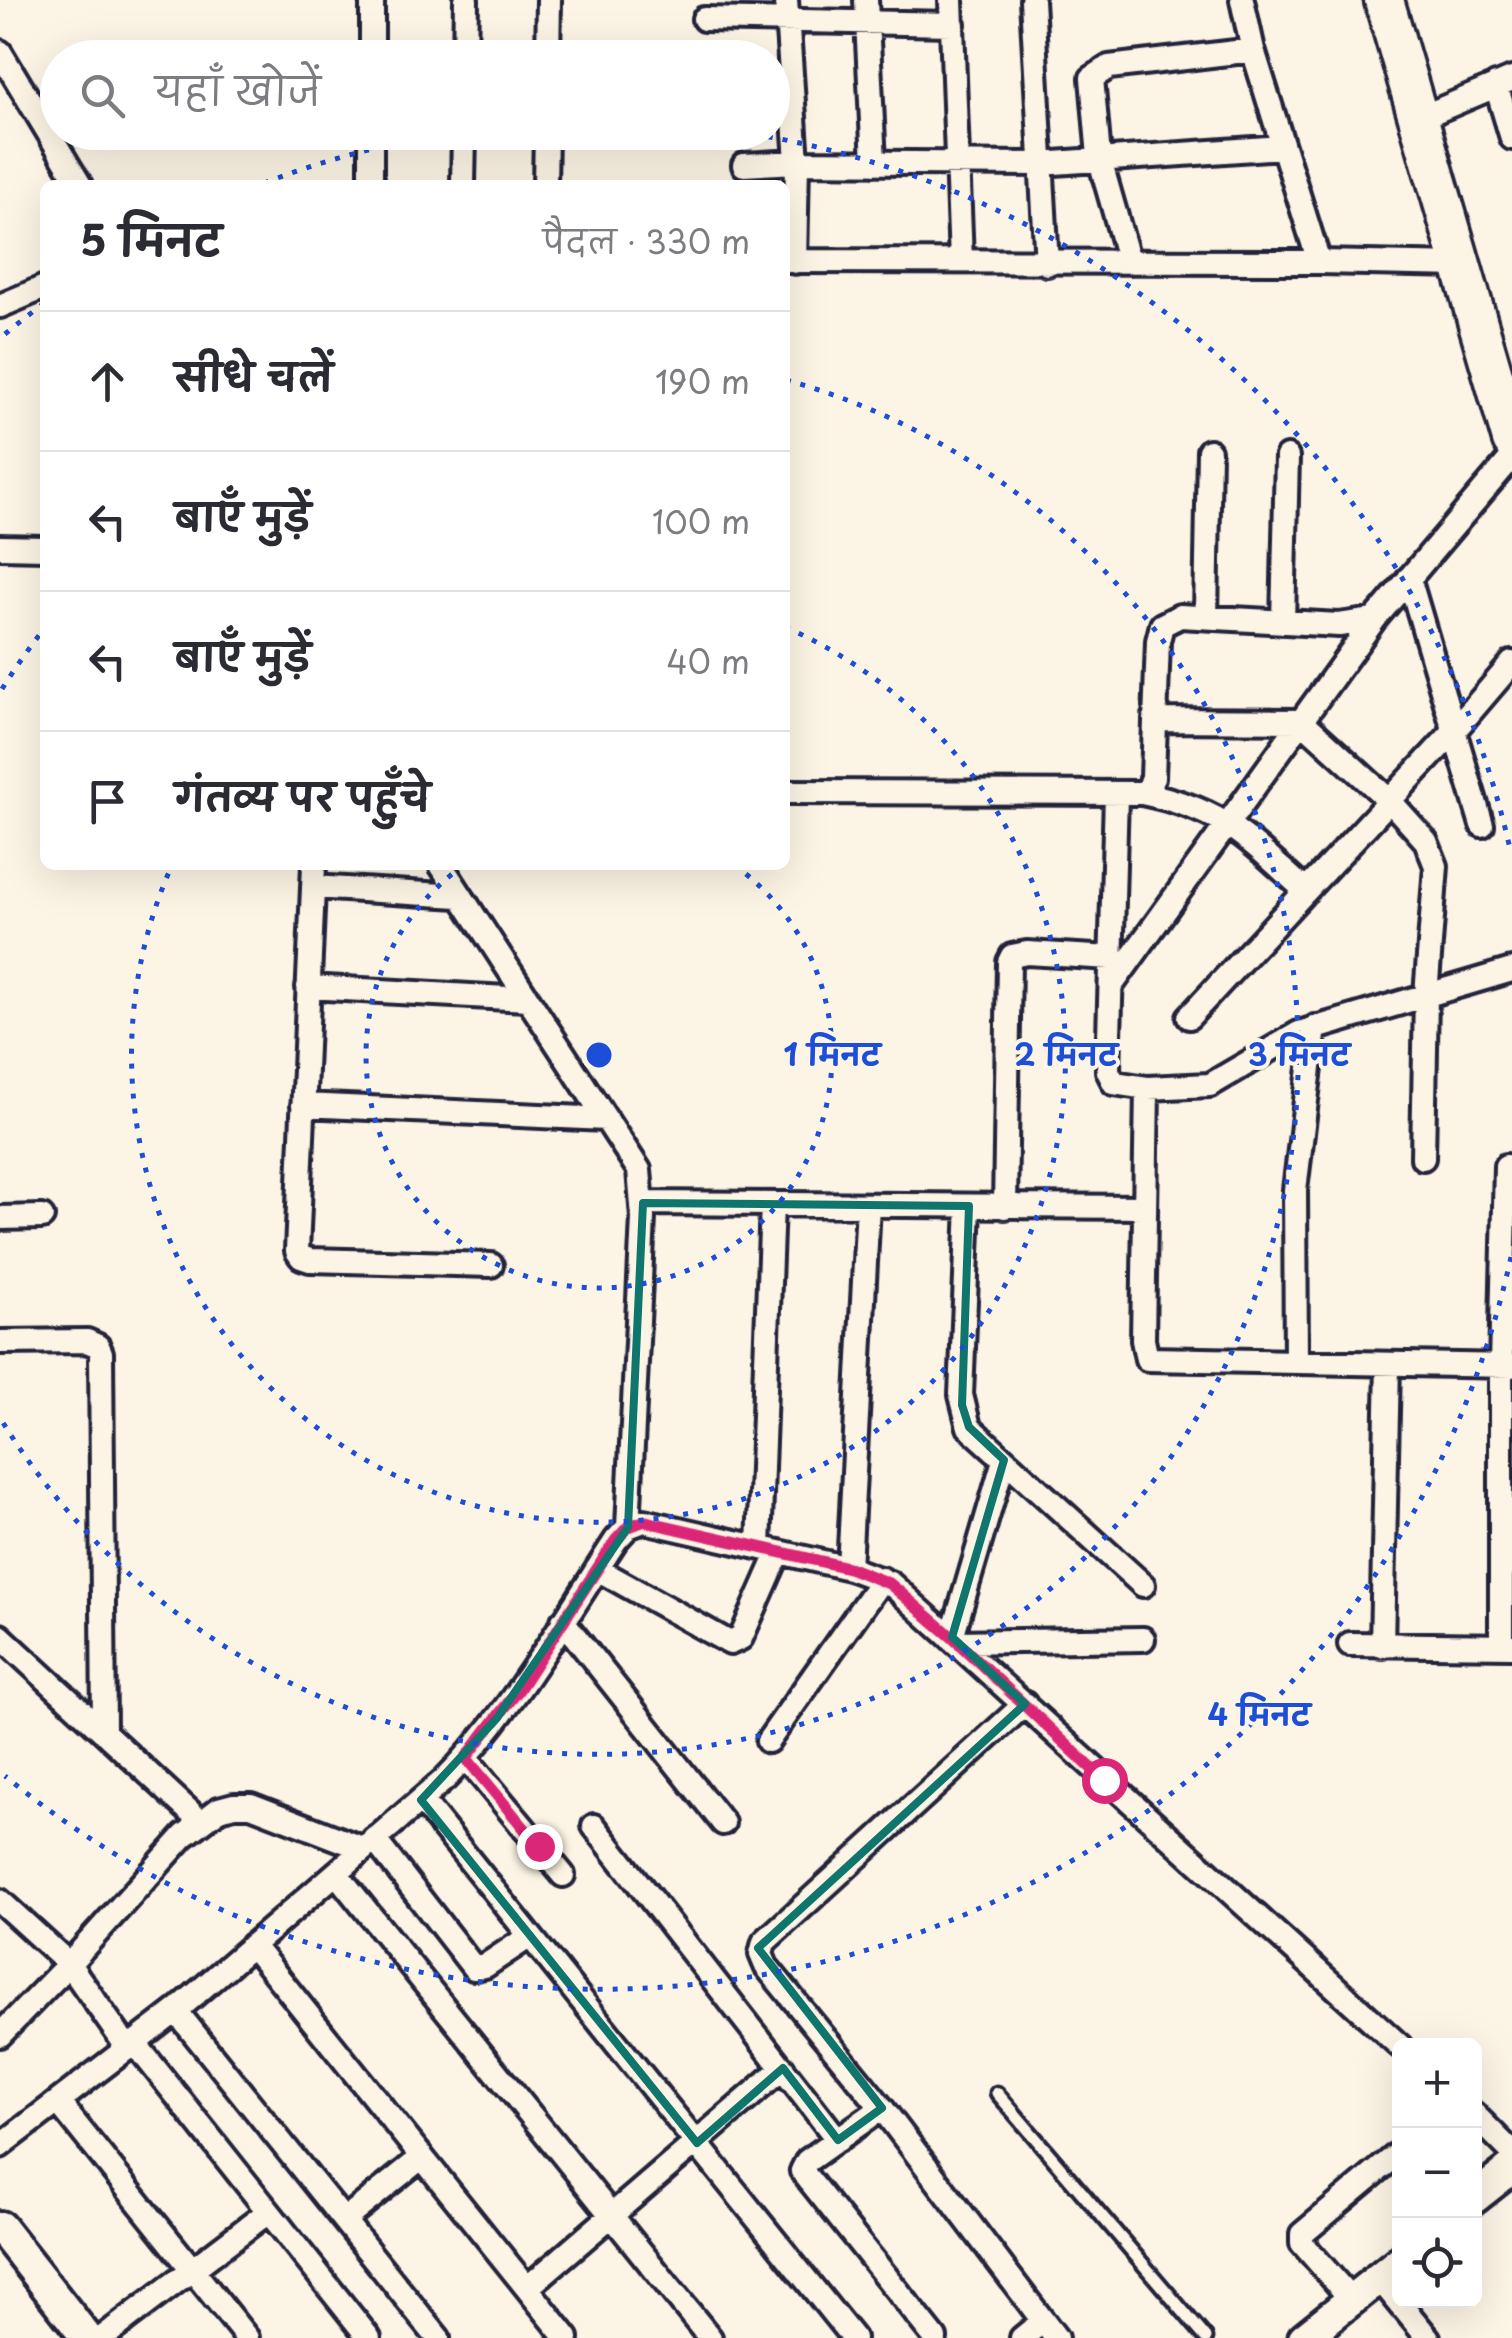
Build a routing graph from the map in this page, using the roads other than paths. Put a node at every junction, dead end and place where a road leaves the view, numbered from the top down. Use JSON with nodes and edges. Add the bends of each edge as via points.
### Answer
{"nodes":[{"id":1,"x":372,"y":0,"type":"edge"},
{"id":2,"x":466,"y":0,"type":"edge"},
{"id":3,"x":549,"y":0,"type":"edge"},
{"id":4,"x":951,"y":0,"type":"edge"},
{"id":5,"x":1032,"y":0,"type":"edge"},
{"id":6,"x":1242,"y":0,"type":"edge"},
{"id":7,"x":1384,"y":0,"type":"edge"},
{"id":8,"x":786,"y":10,"type":"edge"},
{"id":9,"x":866,"y":12,"type":"edge"},
{"id":10,"x":704,"y":19,"type":"dead end"},
{"id":11,"x":953,"y":24,"type":"junction"},
{"id":12,"x":372,"y":40,"type":"edge"},
{"id":13,"x":465,"y":40,"type":"edge"},
{"id":14,"x":548,"y":40,"type":"edge"},
{"id":15,"x":788,"y":40,"type":"edge"},
{"id":16,"x":1254,"y":50,"type":"junction"},
{"id":17,"x":0,"y":52,"type":"edge"},
{"id":18,"x":790,"y":65,"type":"edge"},
{"id":19,"x":1504,"y":82,"type":"edge"},
{"id":20,"x":40,"y":118,"type":"edge"},
{"id":21,"x":1420,"y":118,"type":"junction"},
{"id":22,"x":1512,"y":138,"type":"edge"},
{"id":23,"x":1282,"y":147,"type":"junction"},
{"id":24,"x":59,"y":150,"type":"edge"},
{"id":25,"x":372,"y":150,"type":"edge"},
{"id":26,"x":464,"y":150,"type":"edge"},
{"id":27,"x":546,"y":150,"type":"edge"},
{"id":28,"x":1099,"y":157,"type":"junction"},
{"id":29,"x":797,"y":162,"type":"junction"},
{"id":30,"x":874,"y":163,"type":"junction"},
{"id":31,"x":1040,"y":164,"type":"junction"},
{"id":32,"x":958,"y":165,"type":"junction"},
{"id":33,"x":744,"y":166,"type":"dead end"},
{"id":34,"x":77,"y":180,"type":"edge"},
{"id":35,"x":371,"y":180,"type":"edge"},
{"id":36,"x":463,"y":180,"type":"edge"},
{"id":37,"x":545,"y":180,"type":"edge"},
{"id":38,"x":961,"y":260,"type":"junction"},
{"id":39,"x":790,"y":261,"type":"edge"},
{"id":40,"x":1129,"y":262,"type":"junction"},
{"id":41,"x":1319,"y":262,"type":"junction"},
{"id":42,"x":1047,"y":264,"type":"junction"},
{"id":43,"x":1462,"y":265,"type":"junction"},
{"id":44,"x":40,"y":290,"type":"edge"},
{"id":45,"x":0,"y":306,"type":"edge"},
{"id":46,"x":1506,"y":397,"type":"edge"},
{"id":47,"x":1512,"y":440,"type":"edge"},
{"id":48,"x":1209,"y":451,"type":"dead end"},
{"id":49,"x":1288,"y":456,"type":"dead end"},
{"id":50,"x":1512,"y":457,"type":"edge"},
{"id":51,"x":0,"y":547,"type":"edge"},
{"id":52,"x":40,"y":548,"type":"edge"},
{"id":53,"x":1409,"y":578,"type":"junction"},
{"id":54,"x":1206,"y":618,"type":"junction"},
{"id":55,"x":1374,"y":620,"type":"junction"},
{"id":56,"x":1284,"y":622,"type":"junction"},
{"id":57,"x":1512,"y":663,"type":"edge"},
{"id":58,"x":1155,"y":720,"type":"junction"},
{"id":59,"x":1302,"y":720,"type":"junction"},
{"id":60,"x":1454,"y":731,"type":"junction"},
{"id":61,"x":790,"y":792,"type":"edge"},
{"id":62,"x":1142,"y":793,"type":"junction"},
{"id":63,"x":1116,"y":795,"type":"junction"},
{"id":64,"x":1390,"y":801,"type":"junction"},
{"id":65,"x":1229,"y":822,"type":"junction"},
{"id":66,"x":1482,"y":826,"type":"dead end"},
{"id":67,"x":444,"y":870,"type":"edge"},
{"id":68,"x":314,"y":876,"type":"edge"},
{"id":69,"x":1306,"y":891,"type":"junction"},
{"id":70,"x":459,"y":896,"type":"junction"},
{"id":71,"x":1111,"y":958,"type":"junction"},
{"id":72,"x":1512,"y":970,"type":"edge"},
{"id":73,"x":308,"y":988,"type":"junction"},
{"id":74,"x":1110,"y":988,"type":"junction"},
{"id":75,"x":1426,"y":994,"type":"junction"},
{"id":76,"x":527,"y":999,"type":"junction"},
{"id":77,"x":1188,"y":1017,"type":"dead end"},
{"id":78,"x":1315,"y":1027,"type":"junction"},
{"id":79,"x":1147,"y":1088,"type":"junction"},
{"id":80,"x":303,"y":1105,"type":"junction"},
{"id":81,"x":606,"y":1119,"type":"junction"},
{"id":82,"x":1423,"y":1158,"type":"dead end"},
{"id":83,"x":1506,"y":1166,"type":"dead end"},
{"id":84,"x":642,"y":1203,"type":"junction"},
{"id":85,"x":772,"y":1204,"type":"junction"},
{"id":86,"x":868,"y":1205,"type":"junction"},
{"id":87,"x":969,"y":1206,"type":"junction"},
{"id":88,"x":1005,"y":1206,"type":"junction"},
{"id":89,"x":1146,"y":1208,"type":"junction"},
{"id":90,"x":42,"y":1217,"type":"dead end"},
{"id":91,"x":0,"y":1218,"type":"edge"},
{"id":92,"x":491,"y":1265,"type":"dead end"},
{"id":93,"x":0,"y":1342,"type":"edge"},
{"id":94,"x":1296,"y":1362,"type":"junction"},
{"id":95,"x":1388,"y":1364,"type":"junction"},
{"id":96,"x":1506,"y":1365,"type":"edge"},
{"id":97,"x":1004,"y":1460,"type":"junction"},
{"id":98,"x":628,"y":1527,"type":"junction"},
{"id":99,"x":769,"y":1549,"type":"junction"},
{"id":100,"x":850,"y":1568,"type":"junction"},
{"id":101,"x":596,"y":1569,"type":"junction"},
{"id":102,"x":882,"y":1579,"type":"junction"},
{"id":103,"x":1143,"y":1585,"type":"dead end"},
{"id":104,"x":563,"y":1621,"type":"junction"},
{"id":105,"x":0,"y":1636,"type":"edge"},
{"id":106,"x":955,"y":1639,"type":"junction"},
{"id":107,"x":1143,"y":1639,"type":"dead end"},
{"id":108,"x":1350,"y":1644,"type":"dead end"},
{"id":109,"x":1382,"y":1646,"type":"junction"},
{"id":110,"x":1506,"y":1646,"type":"edge"},
{"id":111,"x":1025,"y":1704,"type":"junction"},
{"id":112,"x":104,"y":1730,"type":"junction"},
{"id":113,"x":768,"y":1741,"type":"dead end"},
{"id":114,"x":466,"y":1758,"type":"junction"},
{"id":115,"x":422,"y":1800,"type":"junction"},
{"id":116,"x":201,"y":1822,"type":"junction"},
{"id":117,"x":723,"y":1823,"type":"dead end"},
{"id":118,"x":594,"y":1826,"type":"dead end"},
{"id":119,"x":368,"y":1844,"type":"junction"},
{"id":120,"x":336,"y":1873,"type":"junction"},
{"id":121,"x":563,"y":1875,"type":"dead end"},
{"id":122,"x":0,"y":1901,"type":"edge"},
{"id":123,"x":530,"y":1936,"type":"junction"},
{"id":124,"x":252,"y":1946,"type":"junction"},
{"id":125,"x":69,"y":1964,"type":"junction"},
{"id":126,"x":176,"y":2012,"type":"junction"},
{"id":127,"x":0,"y":2035,"type":"edge"},
{"id":128,"x":1392,"y":2039,"type":"edge"},
{"id":129,"x":130,"y":2045,"type":"junction"},
{"id":130,"x":782,"y":2068,"type":"junction"},
{"id":131,"x":996,"y":2093,"type":"dead end"},
{"id":132,"x":59,"y":2103,"type":"junction"},
{"id":133,"x":882,"y":2108,"type":"junction"},
{"id":134,"x":1482,"y":2122,"type":"edge"},
{"id":135,"x":838,"y":2140,"type":"junction"},
{"id":136,"x":697,"y":2144,"type":"junction"},
{"id":137,"x":0,"y":2146,"type":"edge"},
{"id":138,"x":1512,"y":2152,"type":"edge"},
{"id":139,"x":420,"y":2158,"type":"junction"},
{"id":140,"x":1392,"y":2159,"type":"edge"},
{"id":141,"x":1512,"y":2168,"type":"edge"},
{"id":142,"x":1482,"y":2192,"type":"edge"},
{"id":143,"x":268,"y":2212,"type":"junction"},
{"id":144,"x":613,"y":2218,"type":"junction"},
{"id":145,"x":344,"y":2220,"type":"junction"},
{"id":146,"x":0,"y":2227,"type":"edge"},
{"id":147,"x":1389,"y":2269,"type":"edge"},
{"id":148,"x":193,"y":2270,"type":"junction"},
{"id":149,"x":527,"y":2288,"type":"junction"},
{"id":150,"x":1350,"y":2298,"type":"junction"},
{"id":151,"x":1049,"y":2330,"type":"edge"},
{"id":152,"x":86,"y":2338,"type":"edge"},
{"id":153,"x":102,"y":2338,"type":"edge"},
{"id":154,"x":246,"y":2338,"type":"edge"},
{"id":155,"x":368,"y":2338,"type":"edge"},
{"id":156,"x":438,"y":2338,"type":"edge"},
{"id":157,"x":567,"y":2338,"type":"edge"},
{"id":158,"x":710,"y":2338,"type":"edge"},
{"id":159,"x":853,"y":2338,"type":"edge"},
{"id":160,"x":936,"y":2338,"type":"edge"},
{"id":161,"x":1022,"y":2338,"type":"edge"},
{"id":162,"x":1206,"y":2338,"type":"edge"},
{"id":163,"x":1304,"y":2338,"type":"edge"},
{"id":164,"x":1428,"y":2338,"type":"edge"}],
"edges":[{"from":1,"to":12,"type":"street"},
{"from":2,"to":13,"type":"street"},
{"from":3,"to":14,"type":"street"},
{"from":4,"to":11,"type":"street"},
{"from":5,"to":31,"type":"street"},
{"from":6,"to":16,"type":"street"},
{"from":7,"to":21,"type":"main road"},
{"from":8,"to":9,"type":"street"},
{"from":8,"to":10,"type":"street"},
{"from":8,"to":15,"type":"street"},
{"from":9,"to":11,"type":"street"},
{"from":9,"to":30,"type":"street"},
{"from":11,"to":32,"type":"street"},
{"from":16,"to":23,"type":"street"},
{"from":16,"to":28,"type":"street","via":[[1100,70],[1090,86]]},
{"from":17,"to":20,"type":"street"},
{"from":18,"to":29,"type":"street"},
{"from":19,"to":21,"type":"street"},
{"from":19,"to":22,"type":"street"},
{"from":21,"to":43,"type":"main road"},
{"from":23,"to":28,"type":"street"},
{"from":23,"to":41,"type":"street"},
{"from":24,"to":34,"type":"street"},
{"from":25,"to":35,"type":"street"},
{"from":26,"to":36,"type":"street"},
{"from":27,"to":37,"type":"street"},
{"from":28,"to":31,"type":"street"},
{"from":28,"to":40,"type":"street"},
{"from":29,"to":30,"type":"street"},
{"from":29,"to":33,"type":"street"},
{"from":29,"to":39,"type":"street"},
{"from":30,"to":32,"type":"street"},
{"from":31,"to":32,"type":"street"},
{"from":31,"to":42,"type":"street"},
{"from":32,"to":38,"type":"street"},
{"from":38,"to":39,"type":"street"},
{"from":38,"to":42,"type":"street"},
{"from":40,"to":41,"type":"street"},
{"from":40,"to":42,"type":"street"},
{"from":41,"to":43,"type":"street"},
{"from":43,"to":46,"type":"main road"},
{"from":44,"to":45,"type":"street"},
{"from":46,"to":47,"type":"main road"},
{"from":48,"to":54,"type":"street"},
{"from":49,"to":56,"type":"street"},
{"from":50,"to":53,"type":"street"},
{"from":51,"to":52,"type":"street"},
{"from":53,"to":55,"type":"street"},
{"from":53,"to":60,"type":"street"},
{"from":54,"to":56,"type":"street"},
{"from":54,"to":58,"type":"street","via":[[1180,616],[1162,625]]},
{"from":55,"to":56,"type":"street"},
{"from":55,"to":59,"type":"street"},
{"from":57,"to":60,"type":"street"},
{"from":58,"to":59,"type":"street"},
{"from":58,"to":62,"type":"street","via":[[1153,777]]},
{"from":59,"to":64,"type":"street"},
{"from":59,"to":65,"type":"street"},
{"from":60,"to":64,"type":"street"},
{"from":60,"to":66,"type":"street"},
{"from":61,"to":63,"type":"street"},
{"from":62,"to":63,"type":"street"},
{"from":62,"to":65,"type":"street"},
{"from":63,"to":71,"type":"street"},
{"from":64,"to":69,"type":"street"},
{"from":64,"to":75,"type":"street","via":[[1426,841],[1436,866]]},
{"from":65,"to":69,"type":"street"},
{"from":65,"to":74,"type":"street"},
{"from":67,"to":70,"type":"street"},
{"from":68,"to":70,"type":"street"},
{"from":68,"to":73,"type":"street"},
{"from":69,"to":77,"type":"street"},
{"from":70,"to":76,"type":"street"},
{"from":71,"to":74,"type":"street"},
{"from":71,"to":88,"type":"street","via":[[1019,954],[1009,962]]},
{"from":72,"to":75,"type":"street"},
{"from":73,"to":76,"type":"street"},
{"from":73,"to":80,"type":"street"},
{"from":74,"to":79,"type":"street","via":[[1109,1078]]},
{"from":75,"to":78,"type":"street"},
{"from":75,"to":82,"type":"street"},
{"from":76,"to":81,"type":"street"},
{"from":78,"to":79,"type":"street","via":[[1210,1085]]},
{"from":78,"to":94,"type":"street","via":[[1295,1190]]},
{"from":79,"to":89,"type":"street"},
{"from":80,"to":81,"type":"street"},
{"from":80,"to":92,"type":"street","via":[[296,1244],[301,1257]]},
{"from":81,"to":84,"type":"street","via":[[639,1170]]},
{"from":83,"to":96,"type":"street"},
{"from":84,"to":85,"type":"street"},
{"from":84,"to":98,"type":"street"},
{"from":85,"to":86,"type":"street"},
{"from":85,"to":99,"type":"street"},
{"from":86,"to":87,"type":"street"},
{"from":86,"to":100,"type":"street"},
{"from":87,"to":88,"type":"street"},
{"from":87,"to":97,"type":"street","via":[[962,1406],[968,1427]]},
{"from":88,"to":89,"type":"street"},
{"from":89,"to":94,"type":"street","via":[[1147,1359]]},
{"from":90,"to":91,"type":"street"},
{"from":93,"to":112,"type":"street","via":[[87,1342],[100,1353]]},
{"from":94,"to":95,"type":"street"},
{"from":95,"to":96,"type":"street"},
{"from":95,"to":109,"type":"street"},
{"from":96,"to":110,"type":"street"},
{"from":97,"to":103,"type":"street"},
{"from":97,"to":106,"type":"street"},
{"from":98,"to":99,"type":"street","via":[[644,1521]]},
{"from":98,"to":101,"type":"street"},
{"from":99,"to":100,"type":"street"},
{"from":99,"to":101,"type":"street","via":[[742,1638],[730,1643]]},
{"from":100,"to":102,"type":"street"},
{"from":101,"to":104,"type":"street"},
{"from":102,"to":106,"type":"street"},
{"from":102,"to":113,"type":"street"},
{"from":104,"to":114,"type":"street"},
{"from":104,"to":117,"type":"street"},
{"from":105,"to":112,"type":"street"},
{"from":106,"to":107,"type":"street"},
{"from":106,"to":111,"type":"street"},
{"from":108,"to":109,"type":"street"},
{"from":109,"to":110,"type":"street"},
{"from":111,"to":128,"type":"street"},
{"from":111,"to":133,"type":"street","via":[[764,1942],[766,1966]]},
{"from":112,"to":116,"type":"street"},
{"from":114,"to":115,"type":"street"},
{"from":114,"to":121,"type":"street"},
{"from":115,"to":119,"type":"street"},
{"from":115,"to":123,"type":"street"},
{"from":116,"to":119,"type":"street","via":[[219,1809],[251,1805]]},
{"from":116,"to":125,"type":"street"},
{"from":118,"to":130,"type":"street"},
{"from":119,"to":120,"type":"street"},
{"from":119,"to":123,"type":"street","via":[[474,1968]]},
{"from":120,"to":124,"type":"street"},
{"from":120,"to":144,"type":"street"},
{"from":122,"to":125,"type":"street"},
{"from":123,"to":136,"type":"street"},
{"from":124,"to":126,"type":"street"},
{"from":124,"to":139,"type":"street"},
{"from":125,"to":127,"type":"street"},
{"from":125,"to":129,"type":"street"},
{"from":126,"to":129,"type":"street"},
{"from":126,"to":145,"type":"street"},
{"from":129,"to":132,"type":"street"},
{"from":129,"to":143,"type":"street"},
{"from":130,"to":135,"type":"street"},
{"from":130,"to":136,"type":"street"},
{"from":131,"to":162,"type":"lane"},
{"from":132,"to":137,"type":"street"},
{"from":132,"to":148,"type":"street"},
{"from":133,"to":135,"type":"street"},
{"from":133,"to":151,"type":"street"},
{"from":134,"to":138,"type":"street"},
{"from":135,"to":160,"type":"street","via":[[802,2171]]},
{"from":136,"to":144,"type":"street"},
{"from":136,"to":159,"type":"street"},
{"from":139,"to":145,"type":"street"},
{"from":139,"to":149,"type":"street"},
{"from":140,"to":150,"type":"street","via":[[1302,2234],[1302,2243]]},
{"from":141,"to":142,"type":"street"},
{"from":143,"to":148,"type":"street"},
{"from":143,"to":155,"type":"street"},
{"from":144,"to":149,"type":"street"},
{"from":144,"to":158,"type":"street"},
{"from":145,"to":156,"type":"street"},
{"from":146,"to":152,"type":"street"},
{"from":147,"to":150,"type":"street"},
{"from":147,"to":164,"type":"street"},
{"from":148,"to":153,"type":"street"},
{"from":148,"to":154,"type":"street"},
{"from":149,"to":157,"type":"street"},
{"from":150,"to":163,"type":"street"},
{"from":151,"to":161,"type":"street"}]}
